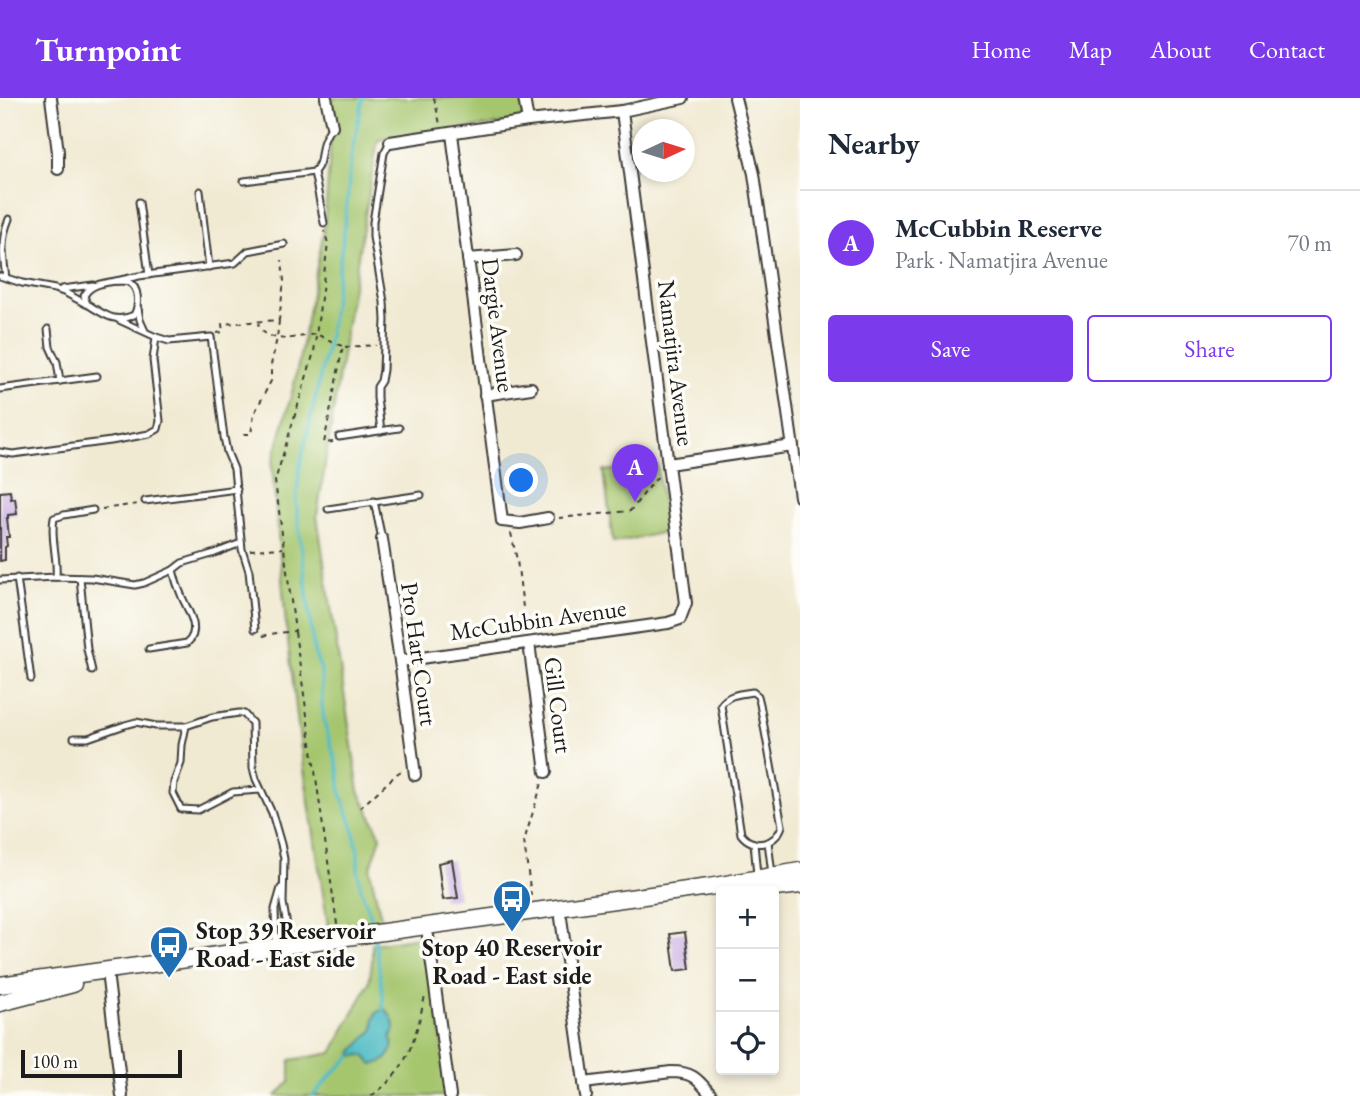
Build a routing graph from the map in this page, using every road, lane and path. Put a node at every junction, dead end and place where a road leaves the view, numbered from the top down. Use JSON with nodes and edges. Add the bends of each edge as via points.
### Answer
{"nodes":[{"id":1,"x":51,"y":98,"type":"edge"},
{"id":2,"x":326,"y":98,"type":"edge"},
{"id":3,"x":434,"y":98,"type":"edge"},
{"id":4,"x":524,"y":98,"type":"edge"},
{"id":5,"x":683,"y":98,"type":"edge"},
{"id":6,"x":735,"y":98,"type":"edge"},
{"id":7,"x":622,"y":111,"type":"junction"},
{"id":8,"x":528,"y":121,"type":"junction"},
{"id":9,"x":332,"y":126,"type":"joint"},
{"id":10,"x":447,"y":134,"type":"junction"},
{"id":11,"x":390,"y":142,"type":"joint"},
{"id":12,"x":58,"y":169,"type":"dead end"},
{"id":13,"x":314,"y":172,"type":"junction"},
{"id":14,"x":244,"y":181,"type":"dead end"},
{"id":15,"x":200,"y":191,"type":"dead end"},
{"id":16,"x":139,"y":202,"type":"dead end"},
{"id":17,"x":9,"y":219,"type":"dead end"},
{"id":18,"x":324,"y":223,"type":"joint"},
{"id":19,"x":284,"y":244,"type":"dead end"},
{"id":20,"x":516,"y":255,"type":"dead end"},
{"id":21,"x":468,"y":259,"type":"junction"},
{"id":22,"x":282,"y":260,"type":"dead end"},
{"id":23,"x":209,"y":267,"type":"junction"},
{"id":24,"x":149,"y":275,"type":"junction"},
{"id":25,"x":3,"y":277,"type":"edge"},
{"id":26,"x":116,"y":281,"type":"junction"},
{"id":27,"x":99,"y":284,"type":"junction"},
{"id":28,"x":55,"y":289,"type":"junction"},
{"id":29,"x":137,"y":292,"type":"junction"},
{"id":30,"x":87,"y":304,"type":"junction"},
{"id":31,"x":138,"y":308,"type":"junction"},
{"id":32,"x":119,"y":320,"type":"junction"},
{"id":33,"x":279,"y":320,"type":"junction"},
{"id":34,"x":258,"y":322,"type":"junction"},
{"id":35,"x":48,"y":329,"type":"dead end"},
{"id":36,"x":147,"y":333,"type":"junction"},
{"id":37,"x":316,"y":334,"type":"junction"},
{"id":38,"x":156,"y":337,"type":"junction"},
{"id":39,"x":211,"y":337,"type":"junction"},
{"id":40,"x":276,"y":338,"type":"junction"},
{"id":41,"x":384,"y":345,"type":"junction"},
{"id":42,"x":342,"y":346,"type":"junction"},
{"id":43,"x":97,"y":376,"type":"dead end"},
{"id":44,"x":60,"y":381,"type":"junction"},
{"id":45,"x":0,"y":388,"type":"edge"},
{"id":46,"x":531,"y":388,"type":"dead end"},
{"id":47,"x":485,"y":394,"type":"junction"},
{"id":48,"x":399,"y":428,"type":"dead end"},
{"id":49,"x":381,"y":430,"type":"junction"},
{"id":50,"x":244,"y":434,"type":"dead end"},
{"id":51,"x":340,"y":437,"type":"joint"},
{"id":52,"x":793,"y":446,"type":"junction"},
{"id":53,"x":0,"y":452,"type":"edge"},
{"id":54,"x":668,"y":464,"type":"junction"},
{"id":55,"x":237,"y":489,"type":"junction"},
{"id":56,"x":421,"y":495,"type":"dead end"},
{"id":57,"x":800,"y":497,"type":"edge"},
{"id":58,"x":145,"y":501,"type":"joint"},
{"id":59,"x":374,"y":501,"type":"junction"},
{"id":60,"x":328,"y":509,"type":"dead end"},
{"id":61,"x":93,"y":510,"type":"joint"},
{"id":62,"x":548,"y":518,"type":"joint"},
{"id":63,"x":507,"y":521,"type":"junction"},
{"id":64,"x":382,"y":539,"type":"joint"},
{"id":65,"x":241,"y":543,"type":"junction"},
{"id":66,"x":284,"y":548,"type":"junction"},
{"id":67,"x":243,"y":551,"type":"junction"},
{"id":68,"x":173,"y":570,"type":"junction"},
{"id":69,"x":56,"y":577,"type":"junction"},
{"id":70,"x":17,"y":578,"type":"junction"},
{"id":71,"x":80,"y":578,"type":"junction"},
{"id":72,"x":0,"y":580,"type":"edge"},
{"id":73,"x":680,"y":619,"type":"joint"},
{"id":74,"x":255,"y":629,"type":"joint"},
{"id":75,"x":295,"y":631,"type":"junction"},
{"id":76,"x":529,"y":643,"type":"junction"},
{"id":77,"x":149,"y":649,"type":"dead end"},
{"id":78,"x":400,"y":661,"type":"junction"},
{"id":79,"x":92,"y":671,"type":"dead end"},
{"id":80,"x":32,"y":679,"type":"dead end"},
{"id":81,"x":186,"y":726,"type":"junction"},
{"id":82,"x":74,"y":738,"type":"dead end"},
{"id":83,"x":414,"y":769,"type":"joint"},
{"id":84,"x":546,"y":772,"type":"joint"},
{"id":85,"x":260,"y":790,"type":"junction"},
{"id":86,"x":360,"y":808,"type":"dead end"},
{"id":87,"x":768,"y":842,"type":"junction"},
{"id":88,"x":754,"y":843,"type":"junction"},
{"id":89,"x":800,"y":872,"type":"edge"},
{"id":90,"x":761,"y":882,"type":"edge"},
{"id":91,"x":282,"y":884,"type":"junction"},
{"id":92,"x":800,"y":884,"type":"edge"},
{"id":93,"x":716,"y":897,"type":"edge"},
{"id":94,"x":532,"y":911,"type":"junction"},
{"id":95,"x":560,"y":913,"type":"junction"},
{"id":96,"x":427,"y":931,"type":"junction"},
{"id":97,"x":340,"y":938,"type":"junction"},
{"id":98,"x":357,"y":941,"type":"junction"},
{"id":99,"x":283,"y":946,"type":"junction"},
{"id":100,"x":107,"y":975,"type":"junction"},
{"id":101,"x":5,"y":983,"type":"edge"},
{"id":102,"x":73,"y":984,"type":"junction"},
{"id":103,"x":0,"y":994,"type":"edge"},
{"id":104,"x":425,"y":997,"type":"dead end"},
{"id":105,"x":0,"y":1003,"type":"edge"},
{"id":106,"x":584,"y":1083,"type":"junction"},
{"id":107,"x":121,"y":1096,"type":"edge"},
{"id":108,"x":371,"y":1096,"type":"edge"},
{"id":109,"x":450,"y":1096,"type":"edge"},
{"id":110,"x":586,"y":1096,"type":"edge"},
{"id":111,"x":712,"y":1096,"type":"edge"}],
"edges":[{"from":1,"to":12,"type":"street"},
{"from":2,"to":9,"type":"street"},
{"from":3,"to":10,"type":"path"},
{"from":4,"to":8,"type":"street"},
{"from":5,"to":7,"type":"street"},
{"from":6,"to":52,"type":"street","via":[[754,174]]},
{"from":7,"to":8,"type":"street"},
{"from":7,"to":54,"type":"street","name":"Namatjira Avenue"},
{"from":8,"to":10,"type":"street"},
{"from":9,"to":13,"type":"lane"},
{"from":10,"to":11,"type":"street"},
{"from":10,"to":21,"type":"street","name":"Dargie Avenue"},
{"from":11,"to":41,"type":"lane","via":[[384,153],[373,222],[384,302]]},
{"from":13,"to":14,"type":"lane"},
{"from":13,"to":18,"type":"lane"},
{"from":15,"to":23,"type":"lane"},
{"from":16,"to":24,"type":"lane"},
{"from":17,"to":25,"type":"lane","via":[[2,233]]},
{"from":18,"to":37,"type":"path","via":[[328,243]]},
{"from":19,"to":23,"type":"lane","via":[[248,251],[235,263]]},
{"from":20,"to":21,"type":"street"},
{"from":21,"to":47,"type":"street","name":"Dargie Avenue"},
{"from":22,"to":33,"type":"path"},
{"from":23,"to":24,"type":"lane"},
{"from":24,"to":26,"type":"lane"},
{"from":24,"to":29,"type":"lane","via":[[140,279]]},
{"from":25,"to":28,"type":"lane"},
{"from":26,"to":27,"type":"lane"},
{"from":26,"to":29,"type":"lane","via":[[127,281]]},
{"from":27,"to":28,"type":"lane"},
{"from":27,"to":30,"type":"lane","via":[[84,296]]},
{"from":28,"to":30,"type":"lane"},
{"from":29,"to":31,"type":"lane"},
{"from":30,"to":32,"type":"lane"},
{"from":31,"to":32,"type":"lane","via":[[134,315]]},
{"from":31,"to":36,"type":"lane"},
{"from":32,"to":36,"type":"lane"},
{"from":33,"to":34,"type":"path"},
{"from":33,"to":40,"type":"path"},
{"from":34,"to":39,"type":"path","via":[[222,324],[223,332]]},
{"from":34,"to":40,"type":"path","via":[[263,332]]},
{"from":35,"to":44,"type":"lane"},
{"from":36,"to":38,"type":"lane"},
{"from":37,"to":40,"type":"path"},
{"from":37,"to":42,"type":"path"},
{"from":37,"to":66,"type":"path","via":[[275,481]]},
{"from":38,"to":39,"type":"lane","via":[[169,341]]},
{"from":38,"to":53,"type":"lane","via":[[158,429],[111,441]]},
{"from":39,"to":55,"type":"lane","via":[[224,437]]},
{"from":40,"to":50,"type":"path","via":[[271,381],[254,414],[251,434]]},
{"from":41,"to":42,"type":"path"},
{"from":41,"to":49,"type":"lane","via":[[377,387]]},
{"from":42,"to":51,"type":"path","via":[[324,443]]},
{"from":43,"to":44,"type":"lane"},
{"from":44,"to":45,"type":"lane"},
{"from":46,"to":47,"type":"street"},
{"from":47,"to":63,"type":"street","name":"Dargie Avenue"},
{"from":48,"to":49,"type":"lane"},
{"from":49,"to":51,"type":"lane"},
{"from":52,"to":54,"type":"street"},
{"from":52,"to":57,"type":"street"},
{"from":54,"to":62,"type":"path","via":[[630,511]]},
{"from":54,"to":73,"type":"street","name":"Namatjira Avenue","via":[[687,603]]},
{"from":55,"to":58,"type":"lane"},
{"from":55,"to":65,"type":"lane"},
{"from":56,"to":59,"type":"lane"},
{"from":58,"to":61,"type":"path"},
{"from":59,"to":60,"type":"lane"},
{"from":59,"to":64,"type":"lane"},
{"from":61,"to":69,"type":"lane","via":[[54,518]]},
{"from":62,"to":63,"type":"street"},
{"from":63,"to":76,"type":"path"},
{"from":64,"to":78,"type":"street","name":"Pro Hart Court"},
{"from":65,"to":67,"type":"lane"},
{"from":65,"to":68,"type":"lane"},
{"from":66,"to":67,"type":"path"},
{"from":66,"to":75,"type":"path"},
{"from":67,"to":74,"type":"lane"},
{"from":68,"to":71,"type":"lane","via":[[135,585]]},
{"from":68,"to":77,"type":"lane","via":[[190,610],[194,634],[187,643]]},
{"from":69,"to":70,"type":"lane"},
{"from":69,"to":71,"type":"lane"},
{"from":70,"to":72,"type":"lane"},
{"from":70,"to":80,"type":"lane"},
{"from":71,"to":79,"type":"lane"},
{"from":73,"to":76,"type":"street","name":"McCubbin Avenue"},
{"from":74,"to":75,"type":"path","via":[[264,636]]},
{"from":75,"to":97,"type":"path"},
{"from":76,"to":78,"type":"street","name":"McCubbin Avenue"},
{"from":76,"to":84,"type":"street","name":"Gill Court"},
{"from":78,"to":83,"type":"street","name":"Pro Hart Court"},
{"from":81,"to":82,"type":"lane","via":[[136,722]]},
{"from":81,"to":85,"type":"lane","via":[[231,713],[244,715],[252,723],[253,768]]},
{"from":81,"to":85,"type":"lane","via":[[173,793],[181,810],[198,810],[233,792]]},
{"from":83,"to":86,"type":"path","via":[[398,773]]},
{"from":84,"to":94,"type":"path","via":[[524,841]]},
{"from":85,"to":91,"type":"lane","via":[[281,844]]},
{"from":87,"to":88,"type":"lane"},
{"from":87,"to":88,"type":"lane","via":[[782,826],[760,704],[753,692],[732,695],[721,705],[741,834]]},
{"from":87,"to":90,"type":"lane"},
{"from":88,"to":90,"type":"lane"},
{"from":89,"to":90,"type":"main road"},
{"from":90,"to":92,"type":"main road"},
{"from":90,"to":95,"type":"main road"},
{"from":91,"to":99,"type":"lane"},
{"from":91,"to":99,"type":"lane","via":[[275,909]]},
{"from":93,"to":95,"type":"main road"},
{"from":94,"to":95,"type":"main road"},
{"from":94,"to":96,"type":"main road"},
{"from":95,"to":96,"type":"main road"},
{"from":95,"to":106,"type":"street"},
{"from":96,"to":98,"type":"main road"},
{"from":96,"to":109,"type":"street"},
{"from":97,"to":98,"type":"main road"},
{"from":97,"to":99,"type":"main road"},
{"from":98,"to":100,"type":"main road"},
{"from":99,"to":100,"type":"main road"},
{"from":100,"to":101,"type":"main road"},
{"from":100,"to":102,"type":"main road"},
{"from":100,"to":107,"type":"street"},
{"from":102,"to":103,"type":"main road"},
{"from":102,"to":105,"type":"main road"},
{"from":104,"to":108,"type":"path","via":[[406,1059],[391,1080]]},
{"from":106,"to":110,"type":"street"},
{"from":106,"to":111,"type":"street","via":[[684,1072]]}]}
